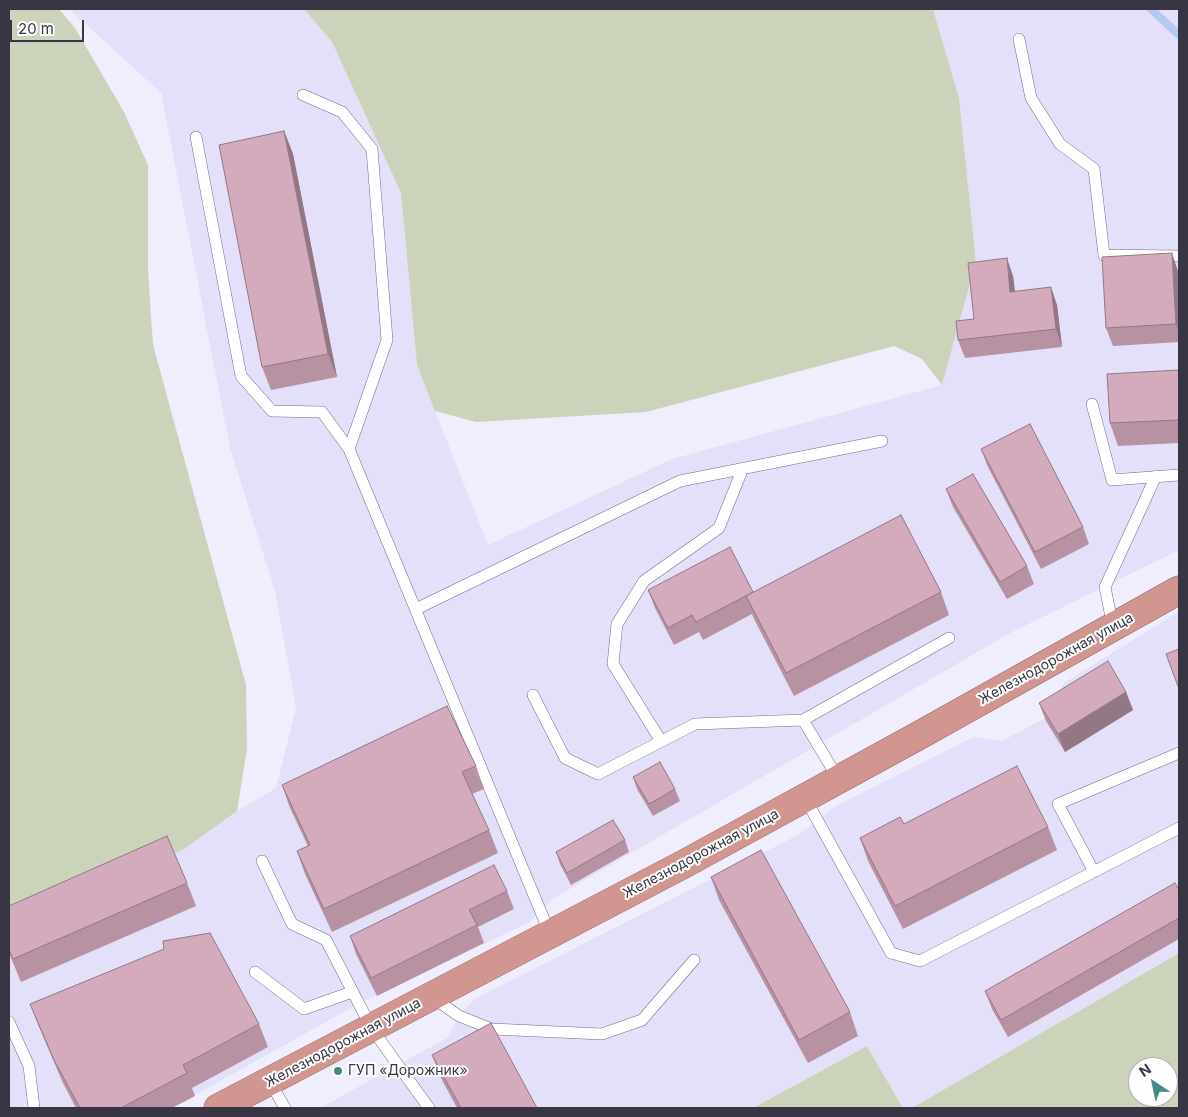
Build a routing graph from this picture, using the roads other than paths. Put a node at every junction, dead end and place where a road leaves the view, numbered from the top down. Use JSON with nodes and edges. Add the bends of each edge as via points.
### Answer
{"nodes":[{"id":1,"x":1019,"y":39,"type":"dead end"},
{"id":2,"x":303,"y":95,"type":"dead end"},
{"id":3,"x":196,"y":137,"type":"dead end"},
{"id":4,"x":1179,"y":256,"type":"edge"},
{"id":5,"x":1092,"y":404,"type":"dead end"},
{"id":6,"x":882,"y":441,"type":"dead end"},
{"id":7,"x":349,"y":449,"type":"junction"},
{"id":8,"x":743,"y":468,"type":"junction"},
{"id":9,"x":1179,"y":474,"type":"edge"},
{"id":10,"x":1156,"y":476,"type":"junction"},
{"id":11,"x":1179,"y":590,"type":"edge"},
{"id":12,"x":416,"y":609,"type":"junction"},
{"id":13,"x":1113,"y":627,"type":"junction"},
{"id":14,"x":949,"y":638,"type":"dead end"},
{"id":15,"x":533,"y":694,"type":"dead end"},
{"id":16,"x":803,"y":720,"type":"junction"},
{"id":17,"x":661,"y":741,"type":"junction"},
{"id":18,"x":1179,"y":753,"type":"edge"},
{"id":19,"x":839,"y":780,"type":"junction"},
{"id":20,"x":805,"y":798,"type":"junction"},
{"id":21,"x":1179,"y":828,"type":"edge"},
{"id":22,"x":262,"y":861,"type":"dead end"},
{"id":23,"x":1094,"y":872,"type":"junction"},
{"id":24,"x":550,"y":934,"type":"junction"},
{"id":25,"x":694,"y":960,"type":"dead end"},
{"id":26,"x":255,"y":972,"type":"dead end"},
{"id":27,"x":352,"y":992,"type":"junction"},
{"id":28,"x":432,"y":997,"type":"junction"},
{"id":29,"x":9,"y":1022,"type":"edge"},
{"id":30,"x":372,"y":1029,"type":"junction"},
{"id":31,"x":270,"y":1082,"type":"junction"},
{"id":32,"x":34,"y":1108,"type":"edge"},
{"id":33,"x":218,"y":1108,"type":"edge"},
{"id":34,"x":285,"y":1108,"type":"edge"},
{"id":35,"x":429,"y":1108,"type":"edge"}],
"edges":[{"from":1,"to":4,"type":"lane","via":[[1031,98],[1060,144],[1094,169],[1104,255]]},
{"from":2,"to":7,"type":"lane","via":[[342,112],[372,149],[387,340]]},
{"from":3,"to":7,"type":"lane","via":[[241,376],[272,411],[322,412]]},
{"from":5,"to":10,"type":"lane","via":[[1112,480]]},
{"from":6,"to":8,"type":"lane"},
{"from":7,"to":12,"type":"lane"},
{"from":8,"to":12,"type":"lane","via":[[680,481]]},
{"from":8,"to":17,"type":"lane","via":[[719,528],[644,581],[617,624],[614,664]]},
{"from":9,"to":10,"type":"lane"},
{"from":10,"to":13,"type":"lane","via":[[1105,587]]},
{"from":11,"to":13,"type":"highway","name":"Железнодорожная улица"},
{"from":12,"to":24,"type":"lane"},
{"from":13,"to":19,"type":"highway","name":"Железнодорожная улица"},
{"from":14,"to":16,"type":"lane"},
{"from":15,"to":17,"type":"lane","via":[[565,758],[598,774]]},
{"from":16,"to":17,"type":"lane","via":[[694,724]]},
{"from":16,"to":19,"type":"lane"},
{"from":18,"to":23,"type":"lane","via":[[1058,804]]},
{"from":19,"to":20,"type":"highway","name":"Железнодорожная улица"},
{"from":20,"to":23,"type":"lane","via":[[891,953],[920,961]]},
{"from":20,"to":24,"type":"highway","name":"Железнодорожная улица"},
{"from":21,"to":23,"type":"lane"},
{"from":22,"to":27,"type":"lane","via":[[292,924],[326,940]]},
{"from":24,"to":28,"type":"highway","name":"Железнодорожная улица"},
{"from":25,"to":28,"type":"lane","via":[[642,1020],[602,1034],[492,1029],[459,1016]]},
{"from":26,"to":27,"type":"lane","via":[[304,1008]]},
{"from":27,"to":30,"type":"lane"},
{"from":28,"to":30,"type":"highway","name":"Железнодорожная улица"},
{"from":29,"to":32,"type":"lane","via":[[29,1066]]},
{"from":30,"to":31,"type":"highway","name":"Железнодорожная улица"},
{"from":30,"to":35,"type":"lane"},
{"from":31,"to":33,"type":"highway","name":"Железнодорожная улица"},
{"from":31,"to":34,"type":"lane"}]}
